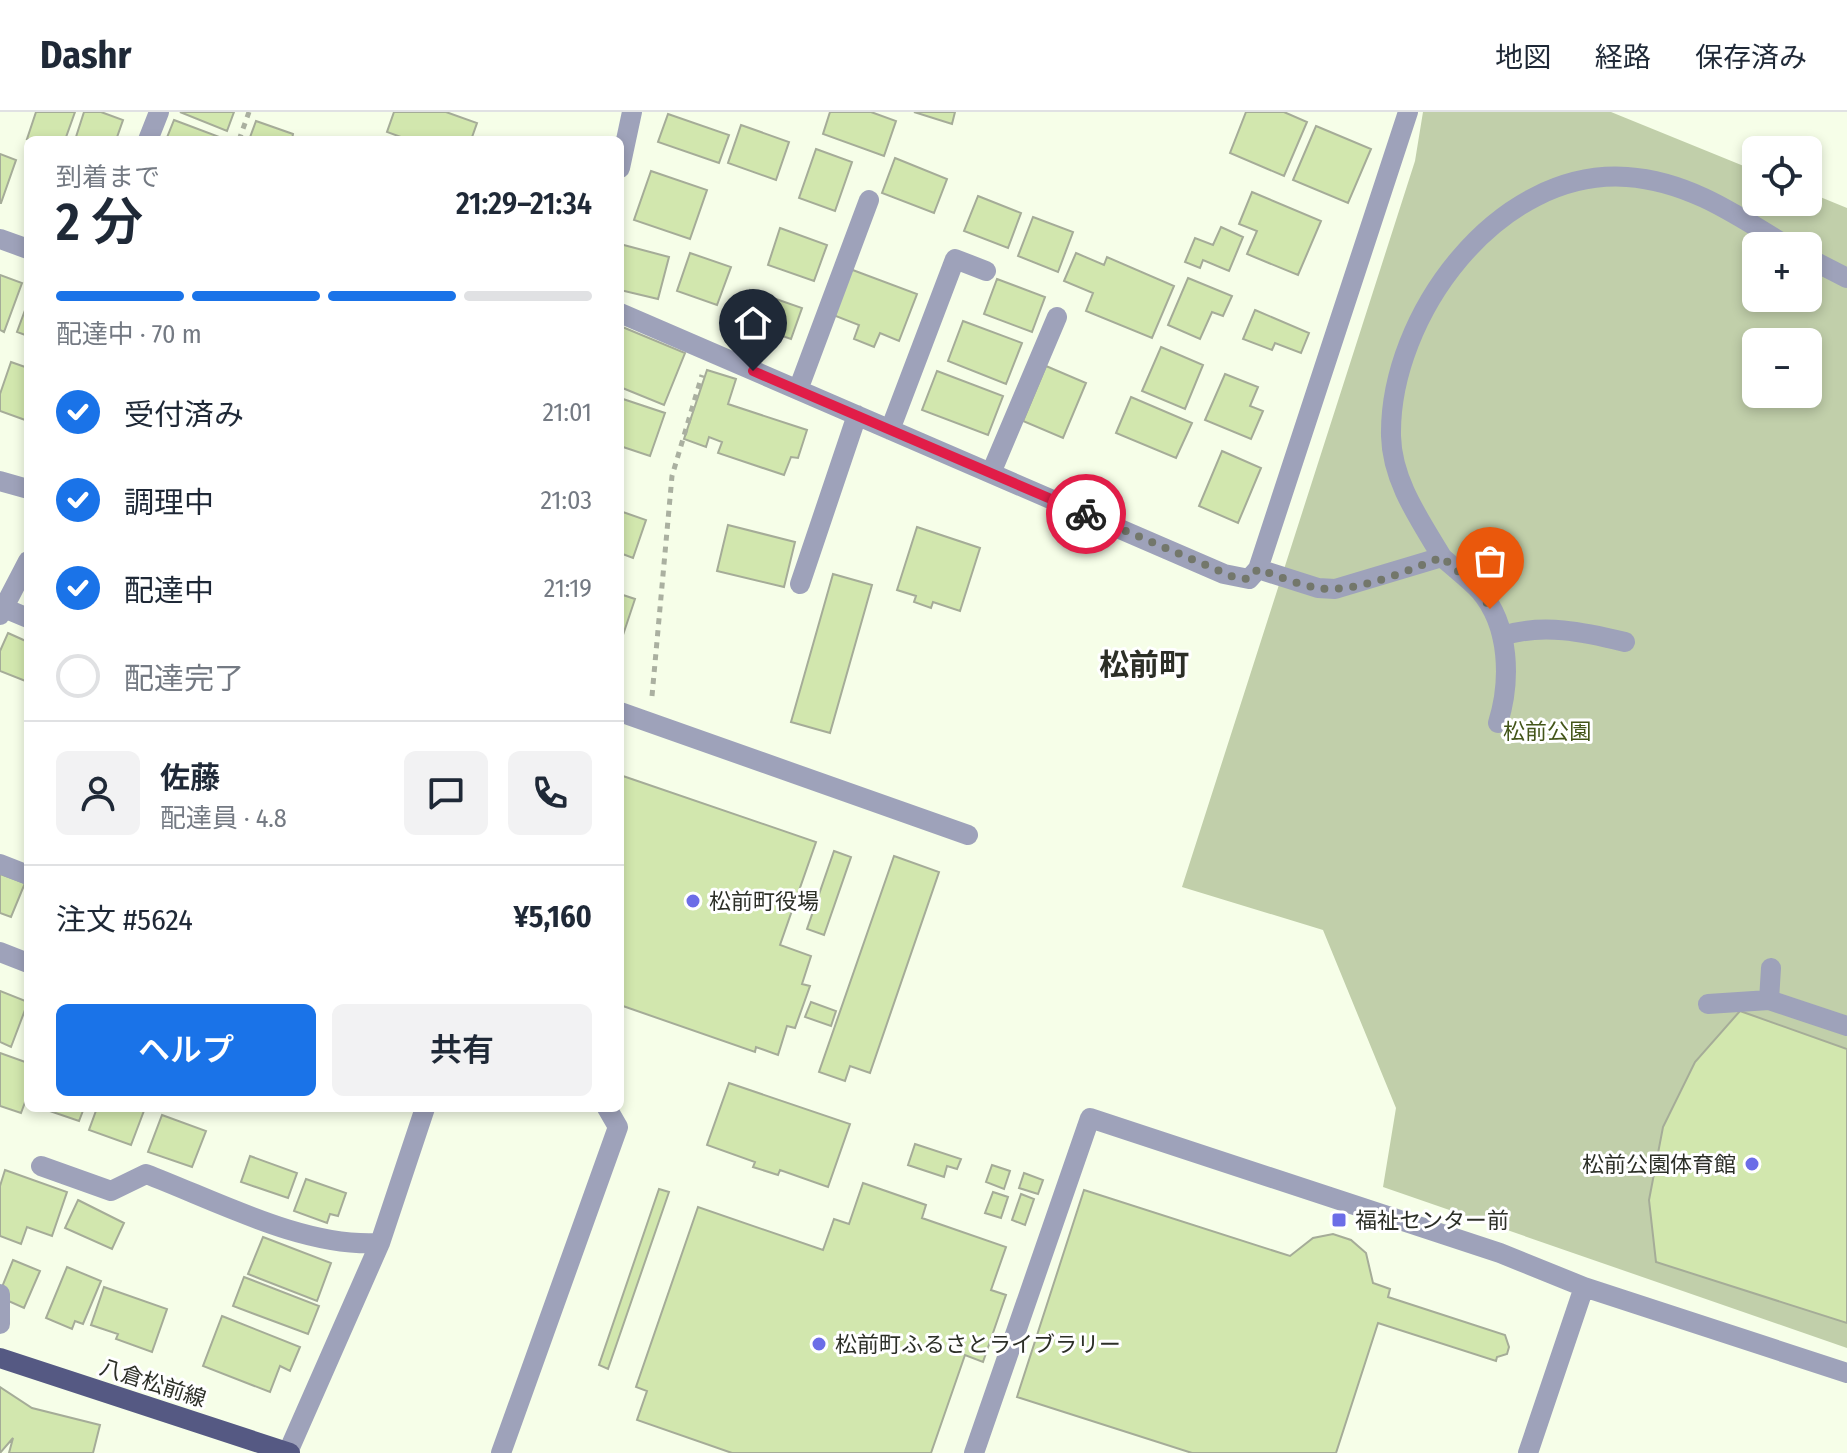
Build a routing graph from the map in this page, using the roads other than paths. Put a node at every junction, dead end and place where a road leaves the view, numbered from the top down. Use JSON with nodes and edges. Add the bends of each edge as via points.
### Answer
{"nodes":[{"id":1,"x":159,"y":112,"type":"edge"},
{"id":2,"x":632,"y":112,"type":"edge"},
{"id":3,"x":1400,"y":115,"type":"edge"},
{"id":4,"x":150,"y":136,"type":"edge"},
{"id":5,"x":624,"y":149,"type":"edge"},
{"id":6,"x":869,"y":200,"type":"dead end"},
{"id":7,"x":1764,"y":232,"type":"edge"},
{"id":8,"x":0,"y":239,"type":"edge"},
{"id":9,"x":24,"y":248,"type":"edge"},
{"id":10,"x":1822,"y":265,"type":"edge"},
{"id":11,"x":986,"y":271,"type":"dead end"},
{"id":12,"x":1847,"y":278,"type":"edge"},
{"id":13,"x":624,"y":315,"type":"edge"},
{"id":14,"x":1057,"y":317,"type":"dead end"},
{"id":15,"x":798,"y":390,"type":"junction"},
{"id":16,"x":857,"y":415,"type":"junction"},
{"id":17,"x":890,"y":430,"type":"junction"},
{"id":18,"x":991,"y":473,"type":"junction"},
{"id":19,"x":0,"y":481,"type":"edge"},
{"id":20,"x":24,"y":488,"type":"edge"},
{"id":21,"x":1442,"y":557,"type":"junction"},
{"id":22,"x":24,"y":569,"type":"edge"},
{"id":23,"x":1258,"y":569,"type":"junction"},
{"id":24,"x":800,"y":584,"type":"dead end"},
{"id":25,"x":2,"y":612,"type":"edge"},
{"id":26,"x":24,"y":617,"type":"edge"},
{"id":27,"x":1502,"y":636,"type":"junction"},
{"id":28,"x":1625,"y":642,"type":"dead end"},
{"id":29,"x":624,"y":713,"type":"edge"},
{"id":30,"x":1498,"y":723,"type":"dead end"},
{"id":31,"x":968,"y":835,"type":"dead end"},
{"id":32,"x":0,"y":864,"type":"edge"},
{"id":33,"x":24,"y":873,"type":"edge"},
{"id":34,"x":0,"y":952,"type":"edge"},
{"id":35,"x":24,"y":961,"type":"edge"},
{"id":36,"x":1771,"y":968,"type":"dead end"},
{"id":37,"x":1769,"y":1000,"type":"junction"},
{"id":38,"x":1708,"y":1004,"type":"dead end"},
{"id":39,"x":1847,"y":1026,"type":"edge"},
{"id":40,"x":424,"y":1112,"type":"edge"},
{"id":41,"x":609,"y":1112,"type":"edge"},
{"id":42,"x":41,"y":1166,"type":"dead end"},
{"id":43,"x":380,"y":1243,"type":"junction"},
{"id":44,"x":1584,"y":1287,"type":"junction"},
{"id":45,"x":0,"y":1294,"type":"edge"},
{"id":46,"x":0,"y":1324,"type":"edge"},
{"id":47,"x":0,"y":1358,"type":"edge"},
{"id":48,"x":1847,"y":1373,"type":"edge"},
{"id":49,"x":289,"y":1452,"type":"edge"},
{"id":50,"x":501,"y":1453,"type":"edge"},
{"id":51,"x":974,"y":1453,"type":"edge"},
{"id":52,"x":1528,"y":1453,"type":"edge"}],
"edges":[{"from":1,"to":4,"type":"street"},
{"from":2,"to":5,"type":"street"},
{"from":3,"to":23,"type":"street"},
{"from":6,"to":15,"type":"street"},
{"from":7,"to":21,"type":"street","via":[[1708,197],[1665,183],[1589,177],[1513,206],[1475,241],[1440,286],[1408,344],[1396,384],[1391,438],[1404,493]]},
{"from":8,"to":9,"type":"street"},
{"from":10,"to":12,"type":"street"},
{"from":11,"to":17,"type":"street","via":[[955,259]]},
{"from":13,"to":15,"type":"street"},
{"from":14,"to":18,"type":"street"},
{"from":15,"to":16,"type":"street"},
{"from":16,"to":17,"type":"street"},
{"from":16,"to":24,"type":"street"},
{"from":17,"to":18,"type":"street"},
{"from":18,"to":23,"type":"street","via":[[1224,574],[1249,579]]},
{"from":19,"to":20,"type":"street"},
{"from":21,"to":23,"type":"street","via":[[1335,589]]},
{"from":21,"to":27,"type":"street","via":[[1481,592]]},
{"from":22,"to":25,"type":"street"},
{"from":25,"to":26,"type":"street"},
{"from":27,"to":28,"type":"street","via":[[1555,629]]},
{"from":27,"to":30,"type":"street","via":[[1506,697]]},
{"from":29,"to":31,"type":"street"},
{"from":32,"to":33,"type":"street"},
{"from":34,"to":35,"type":"street"},
{"from":36,"to":37,"type":"street"},
{"from":37,"to":38,"type":"street"},
{"from":37,"to":39,"type":"street"},
{"from":40,"to":43,"type":"street"},
{"from":41,"to":50,"type":"street","via":[[618,1127]]},
{"from":42,"to":43,"type":"street","via":[[111,1191],[146,1174],[314,1237],[350,1245]]},
{"from":43,"to":49,"type":"street"},
{"from":44,"to":48,"type":"street"},
{"from":44,"to":51,"type":"street","via":[[1500,1253],[1090,1118]]},
{"from":44,"to":52,"type":"street"},
{"from":45,"to":46,"type":"street"},
{"from":47,"to":49,"type":"main road","name":"八倉松前線"}]}
